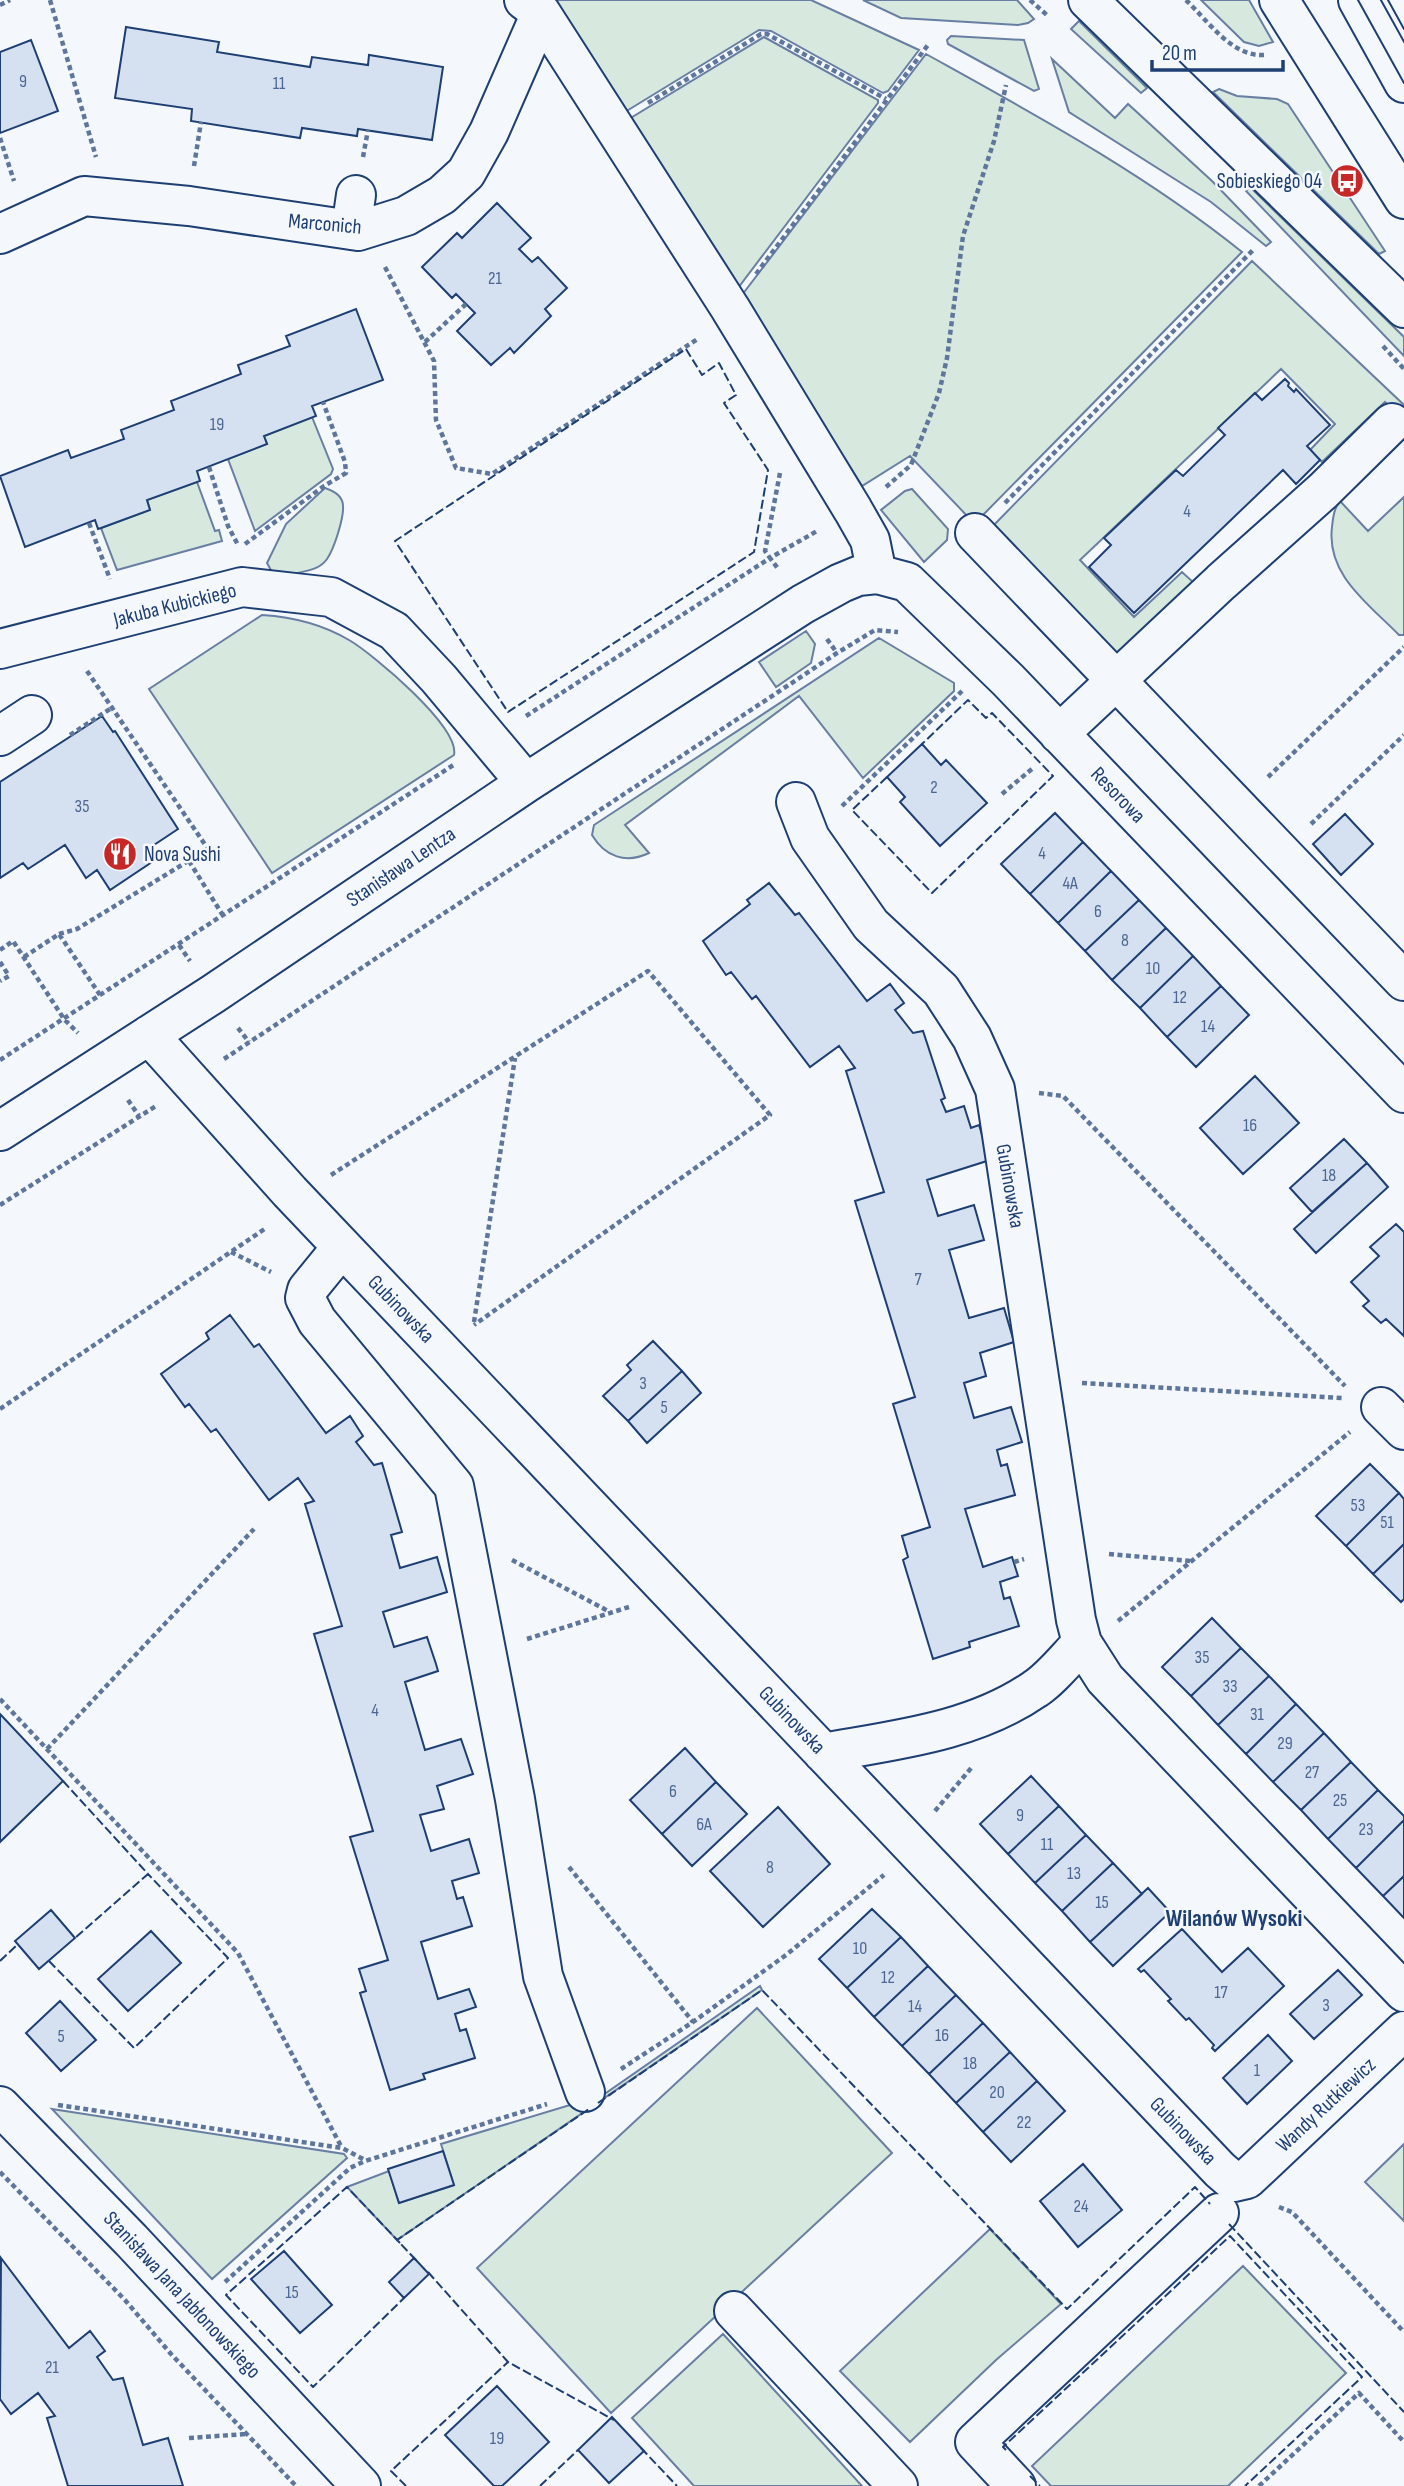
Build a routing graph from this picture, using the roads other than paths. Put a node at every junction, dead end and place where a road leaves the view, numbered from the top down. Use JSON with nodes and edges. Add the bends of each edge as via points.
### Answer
{"nodes":[{"id":1,"x":1088,"y":0,"type":"edge"},
{"id":2,"x":1279,"y":0,"type":"edge"},
{"id":3,"x":1358,"y":0,"type":"edge"},
{"id":4,"x":533,"y":7,"type":"edge"},
{"id":5,"x":1404,"y":83,"type":"edge"},
{"id":6,"x":1404,"y":199,"type":"edge"},
{"id":7,"x":0,"y":234,"type":"edge"},
{"id":8,"x":1404,"y":308,"type":"edge"},
{"id":9,"x":1392,"y":423,"type":"dead end"},
{"id":10,"x":975,"y":533,"type":"road end"},
{"id":11,"x":877,"y":574,"type":"junction"},
{"id":12,"x":0,"y":649,"type":"edge"},
{"id":13,"x":1116,"y":682,"type":"junction"},
{"id":14,"x":32,"y":715,"type":"dead end"},
{"id":15,"x":0,"y":736,"type":"edge"},
{"id":16,"x":1049,"y":748,"type":"junction"},
{"id":17,"x":526,"y":783,"type":"junction"},
{"id":18,"x":796,"y":802,"type":"dead end"},
{"id":19,"x":1404,"y":981,"type":"edge"},
{"id":20,"x":149,"y":1035,"type":"junction"},
{"id":21,"x":1404,"y":1093,"type":"edge"},
{"id":22,"x":0,"y":1131,"type":"edge"},
{"id":23,"x":342,"y":1247,"type":"junction"},
{"id":24,"x":1082,"y":1643,"type":"junction"},
{"id":25,"x":823,"y":1753,"type":"junction"},
{"id":26,"x":1404,"y":1992,"type":"edge"},
{"id":27,"x":1404,"y":2031,"type":"edge"},
{"id":28,"x":585,"y":2092,"type":"road end"},
{"id":29,"x":9,"y":2115,"type":"edge"},
{"id":30,"x":1247,"y":2179,"type":"joint"},
{"id":31,"x":1219,"y":2213,"type":"dead end"},
{"id":32,"x":734,"y":2311,"type":"dead end"},
{"id":33,"x":361,"y":2486,"type":"edge"},
{"id":34,"x":898,"y":2486,"type":"edge"},
{"id":35,"x":1016,"y":2486,"type":"edge"}],
"edges":[{"from":1,"to":8,"type":"street"},
{"from":2,"to":6,"type":"street"},
{"from":3,"to":5,"type":"street"},
{"from":4,"to":7,"type":"street","name":"Marconich","via":[[489,132],[466,173],[442,195],[406,216],[358,219],[84,196]]},
{"from":4,"to":11,"type":"street","via":[[730,308],[853,510],[870,540]]},
{"from":9,"to":13,"type":"street"},
{"from":10,"to":13,"type":"street"},
{"from":11,"to":16,"type":"street","name":"Resorowa","via":[[907,582]]},
{"from":11,"to":17,"type":"street","name":"Stanisława Lentza","via":[[793,590]]},
{"from":12,"to":17,"type":"street","name":"Jakuba Kubickiego","via":[[242,587],[331,597],[394,631]]},
{"from":13,"to":16,"type":"street"},
{"from":13,"to":19,"type":"street"},
{"from":14,"to":15,"type":"street"},
{"from":16,"to":21,"type":"street","name":"Resorowa"},
{"from":17,"to":20,"type":"street","name":"Stanisława Lentza"},
{"from":18,"to":24,"type":"street","name":"Gubinowska","via":[[810,838],[871,925],[941,990],[972,1038],[995,1088]]},
{"from":20,"to":22,"type":"street","name":"Stanisława Lentza"},
{"from":20,"to":23,"type":"street","name":"Gubinowska","via":[[256,1155],[306,1187]]},
{"from":23,"to":25,"type":"street","name":"Gubinowska"},
{"from":23,"to":28,"type":"street","via":[[305,1298],[317,1321],[454,1486],[515,1799],[543,1976]]},
{"from":24,"to":25,"type":"street","via":[[1036,1689],[979,1719],[936,1732]]},
{"from":24,"to":26,"type":"street","name":"Gubinowska","via":[[1105,1679]]},
{"from":25,"to":30,"type":"street","name":"Gubinowska","via":[[1220,2170],[1234,2182]]},
{"from":27,"to":30,"type":"street","name":"Wandy Rutkiewicz"},
{"from":29,"to":33,"type":"street","name":"Stanisława Jana Jabłonowskiego"},
{"from":31,"to":35,"type":"street","via":[[975,2442]]},
{"from":32,"to":34,"type":"street"}]}
